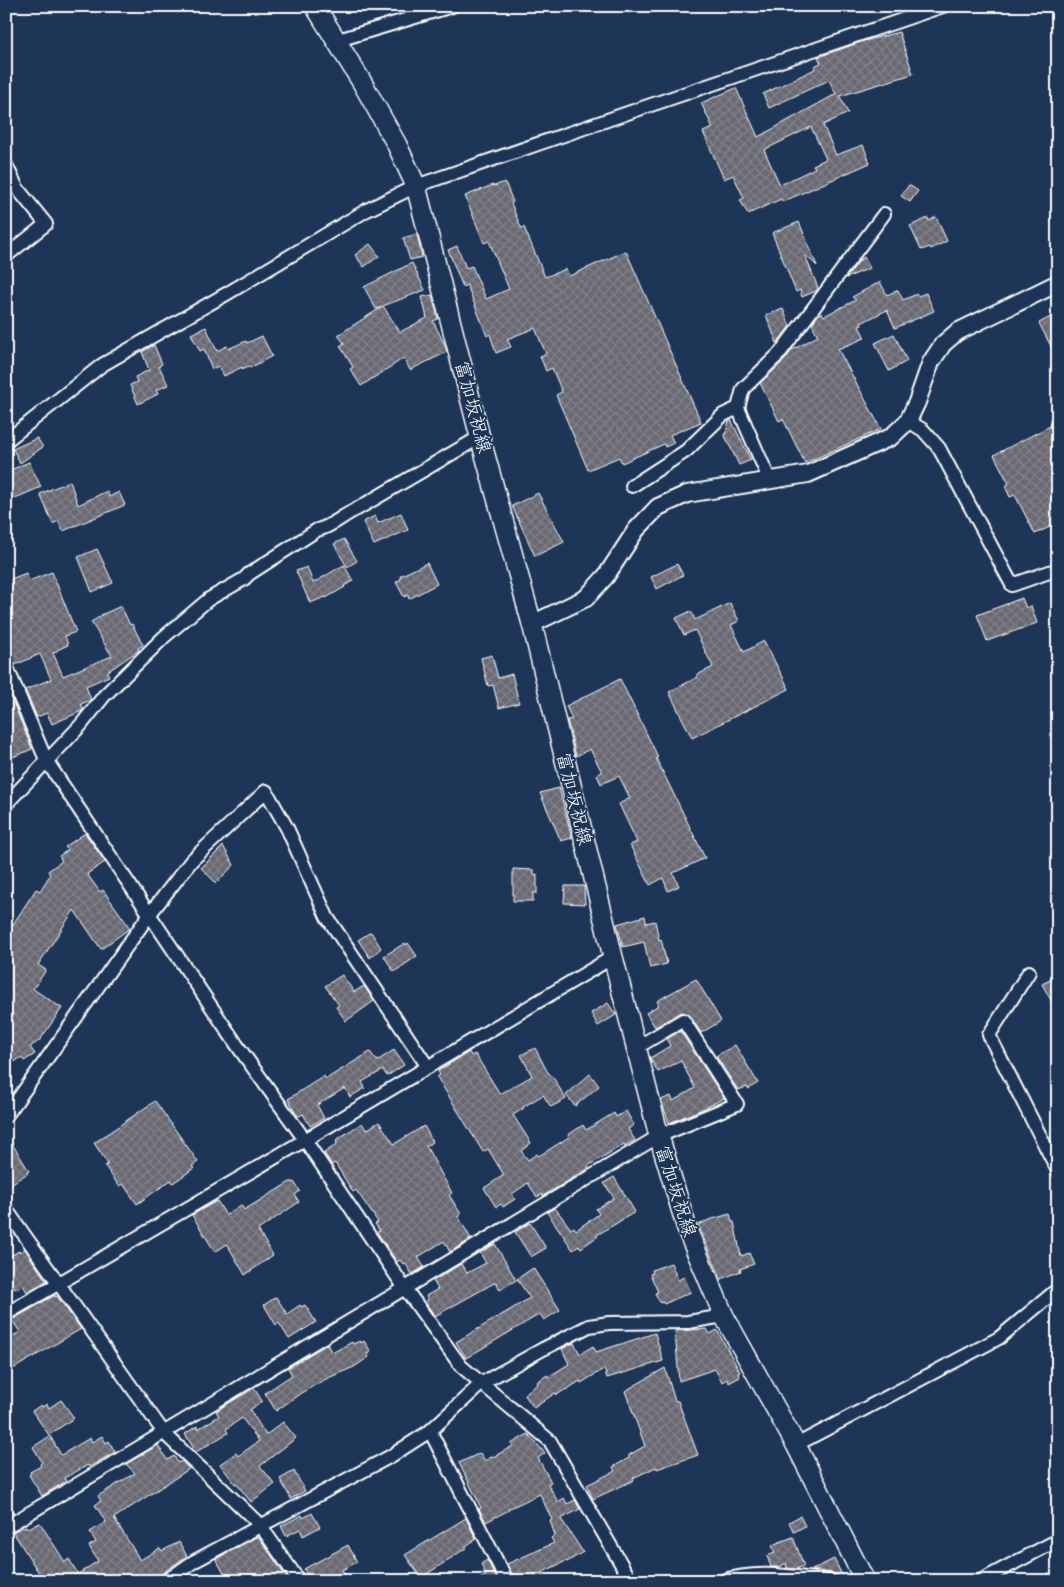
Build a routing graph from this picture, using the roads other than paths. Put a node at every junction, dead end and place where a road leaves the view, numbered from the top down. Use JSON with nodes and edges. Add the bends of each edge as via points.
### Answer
{"nodes":[{"id":1,"x":315,"y":6,"type":"edge"},
{"id":2,"x":452,"y":6,"type":"edge"},
{"id":3,"x":943,"y":6,"type":"edge"},
{"id":4,"x":335,"y":41,"type":"junction"},
{"id":5,"x":6,"y":166,"type":"edge"},
{"id":6,"x":416,"y":186,"type":"junction"},
{"id":7,"x":884,"y":214,"type":"dead end"},
{"id":8,"x":6,"y":256,"type":"edge"},
{"id":9,"x":1058,"y":283,"type":"edge"},
{"id":10,"x":738,"y":408,"type":"junction"},
{"id":11,"x":908,"y":420,"type":"junction"},
{"id":12,"x":480,"y":437,"type":"junction"},
{"id":13,"x":6,"y":441,"type":"edge"},
{"id":14,"x":770,"y":481,"type":"junction"},
{"id":15,"x":632,"y":486,"type":"dead end"},
{"id":16,"x":1058,"y":569,"type":"edge"},
{"id":17,"x":532,"y":624,"type":"junction"},
{"id":18,"x":6,"y":665,"type":"edge"},
{"id":19,"x":46,"y":760,"type":"junction"},
{"id":20,"x":6,"y":804,"type":"edge"},
{"id":21,"x":149,"y":915,"type":"junction"},
{"id":22,"x":613,"y":957,"type":"junction"},
{"id":23,"x":1029,"y":972,"type":"dead end"},
{"id":24,"x":636,"y":1048,"type":"junction"},
{"id":25,"x":428,"y":1067,"type":"junction"},
{"id":26,"x":6,"y":1116,"type":"edge"},
{"id":27,"x":659,"y":1136,"type":"junction"},
{"id":28,"x":305,"y":1140,"type":"junction"},
{"id":29,"x":1058,"y":1171,"type":"edge"},
{"id":30,"x":6,"y":1209,"type":"edge"},
{"id":31,"x":58,"y":1283,"type":"junction"},
{"id":32,"x":404,"y":1288,"type":"junction"},
{"id":33,"x":1058,"y":1289,"type":"edge"},
{"id":34,"x":6,"y":1314,"type":"edge"},
{"id":35,"x":724,"y":1316,"type":"junction"},
{"id":36,"x":482,"y":1383,"type":"junction"},
{"id":37,"x":430,"y":1431,"type":"junction"},
{"id":38,"x":164,"y":1433,"type":"junction"},
{"id":39,"x":796,"y":1445,"type":"junction"},
{"id":40,"x":260,"y":1525,"type":"junction"},
{"id":41,"x":6,"y":1526,"type":"edge"},
{"id":42,"x":1058,"y":1540,"type":"edge"},
{"id":43,"x":166,"y":1581,"type":"edge"},
{"id":44,"x":299,"y":1581,"type":"edge"},
{"id":45,"x":507,"y":1581,"type":"edge"},
{"id":46,"x":631,"y":1581,"type":"edge"},
{"id":47,"x":722,"y":1581,"type":"edge"},
{"id":48,"x":831,"y":1581,"type":"edge"},
{"id":49,"x":865,"y":1581,"type":"edge"},
{"id":50,"x":980,"y":1581,"type":"edge"}],
"edges":[{"from":1,"to":4,"type":"main road","name":"富加坂祝線"},
{"from":2,"to":4,"type":"street"},
{"from":3,"to":6,"type":"street"},
{"from":4,"to":6,"type":"main road","name":"富加坂祝線","via":[[363,84]]},
{"from":5,"to":8,"type":"street","via":[[18,188],[46,224]]},
{"from":6,"to":12,"type":"main road","name":"富加坂祝線"},
{"from":6,"to":13,"type":"street","via":[[367,210],[102,364]]},
{"from":7,"to":10,"type":"street","via":[[779,354],[743,389]]},
{"from":9,"to":11,"type":"street","via":[[957,332],[943,344],[931,362]]},
{"from":10,"to":14,"type":"street"},
{"from":10,"to":15,"type":"street","via":[[722,414],[686,451]]},
{"from":11,"to":14,"type":"street","via":[[891,437],[808,474]]},
{"from":11,"to":16,"type":"street","via":[[923,430],[939,448],[1012,585]]},
{"from":12,"to":17,"type":"main road","name":"富加坂祝線"},
{"from":12,"to":19,"type":"street","via":[[326,528],[317,530],[209,599],[164,637],[104,696]]},
{"from":14,"to":17,"type":"street","via":[[687,494],[658,507],[636,530],[606,576],[586,598]]},
{"from":17,"to":22,"type":"main road","name":"富加坂祝線"},
{"from":18,"to":19,"type":"street"},
{"from":19,"to":20,"type":"street"},
{"from":19,"to":21,"type":"street"},
{"from":21,"to":25,"type":"street","via":[[192,860],[266,791],[287,828],[327,917]]},
{"from":21,"to":26,"type":"street"},
{"from":21,"to":28,"type":"street"},
{"from":22,"to":24,"type":"main road","name":"富加坂祝線"},
{"from":22,"to":25,"type":"street"},
{"from":23,"to":29,"type":"street","via":[[989,1035]]},
{"from":24,"to":27,"type":"main road","name":"富加坂祝線"},
{"from":24,"to":27,"type":"street","via":[[683,1020],[737,1104]]},
{"from":25,"to":28,"type":"street"},
{"from":27,"to":32,"type":"street"},
{"from":27,"to":35,"type":"main road","name":"富加坂祝線","via":[[688,1232]]},
{"from":28,"to":31,"type":"street"},
{"from":28,"to":32,"type":"street"},
{"from":30,"to":31,"type":"street"},
{"from":31,"to":34,"type":"street"},
{"from":31,"to":38,"type":"street"},
{"from":32,"to":36,"type":"street","via":[[461,1366]]},
{"from":32,"to":38,"type":"street"},
{"from":33,"to":39,"type":"street","via":[[999,1338]]},
{"from":35,"to":36,"type":"street","via":[[688,1322],[589,1326]]},
{"from":35,"to":39,"type":"main road","name":"富加坂祝線"},
{"from":36,"to":37,"type":"street"},
{"from":36,"to":46,"type":"street","via":[[550,1441]]},
{"from":37,"to":40,"type":"street","via":[[391,1456]]},
{"from":37,"to":45,"type":"street"},
{"from":38,"to":40,"type":"street"},
{"from":38,"to":41,"type":"street"},
{"from":39,"to":49,"type":"main road","name":"富加坂祝線"},
{"from":40,"to":43,"type":"street","via":[[193,1562]]},
{"from":40,"to":44,"type":"street"},
{"from":42,"to":50,"type":"street"},
{"from":47,"to":48,"type":"street","via":[[764,1574]]}]}
